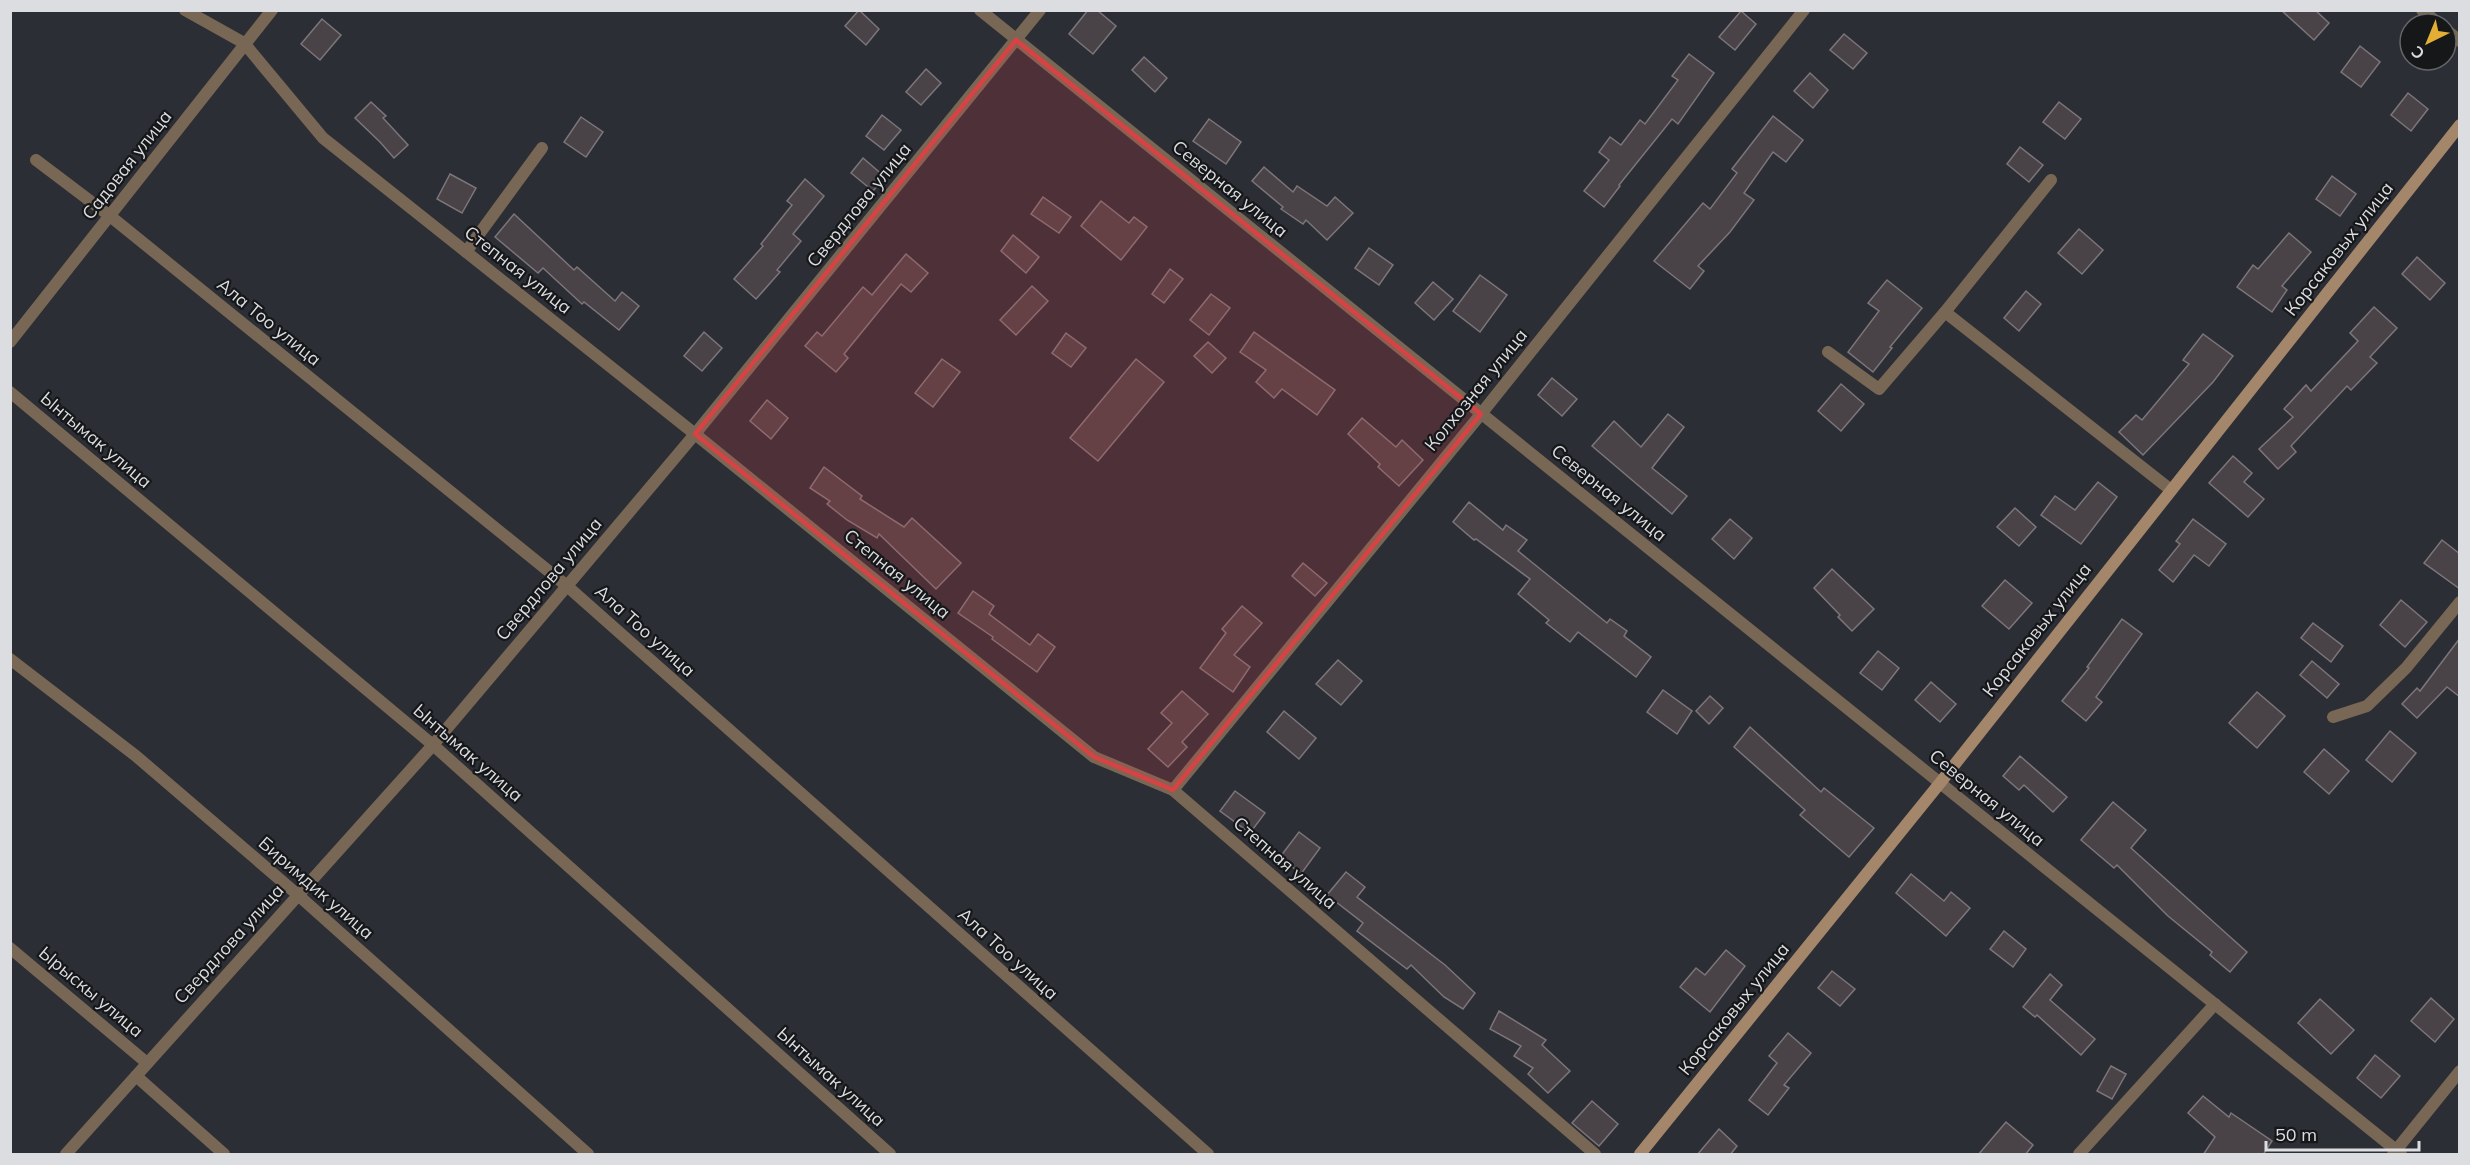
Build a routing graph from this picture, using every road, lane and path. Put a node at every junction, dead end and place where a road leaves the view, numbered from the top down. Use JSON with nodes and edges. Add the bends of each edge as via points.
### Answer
{"nodes":[{"id":1,"x":185,"y":10,"type":"edge"},
{"id":2,"x":272,"y":10,"type":"edge"},
{"id":3,"x":980,"y":10,"type":"edge"},
{"id":4,"x":1040,"y":10,"type":"edge"},
{"id":5,"x":1804,"y":10,"type":"edge"},
{"id":6,"x":1016,"y":40,"type":"junction"},
{"id":7,"x":244,"y":43,"type":"junction"},
{"id":8,"x":2460,"y":125,"type":"edge"},
{"id":9,"x":542,"y":148,"type":"dead end"},
{"id":10,"x":36,"y":160,"type":"dead end"},
{"id":11,"x":2051,"y":180,"type":"dead end"},
{"id":12,"x":110,"y":216,"type":"junction"},
{"id":13,"x":466,"y":252,"type":"junction"},
{"id":14,"x":1945,"y":312,"type":"junction"},
{"id":15,"x":10,"y":342,"type":"edge"},
{"id":16,"x":1828,"y":352,"type":"dead end"},
{"id":17,"x":10,"y":392,"type":"edge"},
{"id":18,"x":1481,"y":414,"type":"junction"},
{"id":19,"x":695,"y":434,"type":"junction"},
{"id":20,"x":2171,"y":490,"type":"junction"},
{"id":21,"x":567,"y":586,"type":"junction"},
{"id":22,"x":2460,"y":602,"type":"edge"},
{"id":23,"x":10,"y":659,"type":"edge"},
{"id":24,"x":2333,"y":717,"type":"dead end"},
{"id":25,"x":433,"y":745,"type":"junction"},
{"id":26,"x":1940,"y":783,"type":"junction"},
{"id":27,"x":1173,"y":790,"type":"junction"},
{"id":28,"x":298,"y":895,"type":"junction"},
{"id":29,"x":10,"y":948,"type":"edge"},
{"id":30,"x":2215,"y":1004,"type":"junction"},
{"id":31,"x":147,"y":1063,"type":"junction"},
{"id":32,"x":2460,"y":1071,"type":"edge"},
{"id":33,"x":136,"y":1076,"type":"junction"},
{"id":34,"x":2397,"y":1153,"type":"edge"},
{"id":35,"x":66,"y":1155,"type":"edge"},
{"id":36,"x":224,"y":1155,"type":"edge"},
{"id":37,"x":588,"y":1155,"type":"edge"},
{"id":38,"x":890,"y":1155,"type":"edge"},
{"id":39,"x":1208,"y":1155,"type":"edge"},
{"id":40,"x":1595,"y":1155,"type":"edge"},
{"id":41,"x":1641,"y":1155,"type":"edge"},
{"id":42,"x":2079,"y":1155,"type":"edge"}],
"edges":[{"from":1,"to":7,"type":"street","name":"Степная улица"},
{"from":2,"to":7,"type":"street","name":"Садовая улица"},
{"from":3,"to":6,"type":"street","name":"Северная улица"},
{"from":4,"to":6,"type":"street","name":"Свердлова улица"},
{"from":5,"to":18,"type":"street","name":"Колхозная улица"},
{"from":6,"to":18,"type":"street","name":"Северная улица"},
{"from":6,"to":19,"type":"street","name":"Свердлова улица"},
{"from":7,"to":12,"type":"street","name":"Садовая улица"},
{"from":7,"to":13,"type":"street","name":"Степная улица","via":[[323,138]]},
{"from":8,"to":20,"type":"street","name":"Корсаковых улица"},
{"from":9,"to":13,"type":"street"},
{"from":10,"to":12,"type":"street","name":"Ала Тоо улица"},
{"from":11,"to":14,"type":"street"},
{"from":12,"to":15,"type":"street","name":"Садовая улица"},
{"from":12,"to":21,"type":"street","name":"Ала Тоо улица"},
{"from":13,"to":19,"type":"street","name":"Степная улица"},
{"from":14,"to":16,"type":"street","via":[[1879,389]]},
{"from":14,"to":20,"type":"street"},
{"from":17,"to":25,"type":"street","name":"Ынтымак улица"},
{"from":18,"to":26,"type":"street","name":"Северная улица"},
{"from":18,"to":27,"type":"street","name":"Колхозная улица"},
{"from":19,"to":21,"type":"street","name":"Свердлова улица"},
{"from":19,"to":27,"type":"street","name":"Степная улица","via":[[1094,757]]},
{"from":20,"to":26,"type":"street","name":"Корсаковых улица"},
{"from":21,"to":25,"type":"street","name":"Свердлова улица"},
{"from":21,"to":39,"type":"street","name":"Ала Тоо улица"},
{"from":22,"to":24,"type":"street","via":[[2406,668],[2367,706]]},
{"from":23,"to":28,"type":"street","name":"Биримдик улица","via":[[136,756]]},
{"from":25,"to":28,"type":"street","name":"Свердлова улица"},
{"from":25,"to":38,"type":"street","name":"Ынтымак улица"},
{"from":26,"to":30,"type":"street","name":"Северная улица"},
{"from":26,"to":41,"type":"street","name":"Корсаковых улица"},
{"from":27,"to":40,"type":"street","name":"Степная улица"},
{"from":28,"to":31,"type":"street","name":"Свердлова улица"},
{"from":28,"to":37,"type":"street","name":"Биримдик улица"},
{"from":29,"to":31,"type":"street","name":"Ырыскы улица"},
{"from":30,"to":34,"type":"street","name":"Северная улица"},
{"from":30,"to":42,"type":"street"},
{"from":31,"to":33,"type":"street","name":"Свердлова улица"},
{"from":32,"to":34,"type":"street"},
{"from":33,"to":35,"type":"street","name":"Свердлова улица"},
{"from":33,"to":36,"type":"street"}]}
